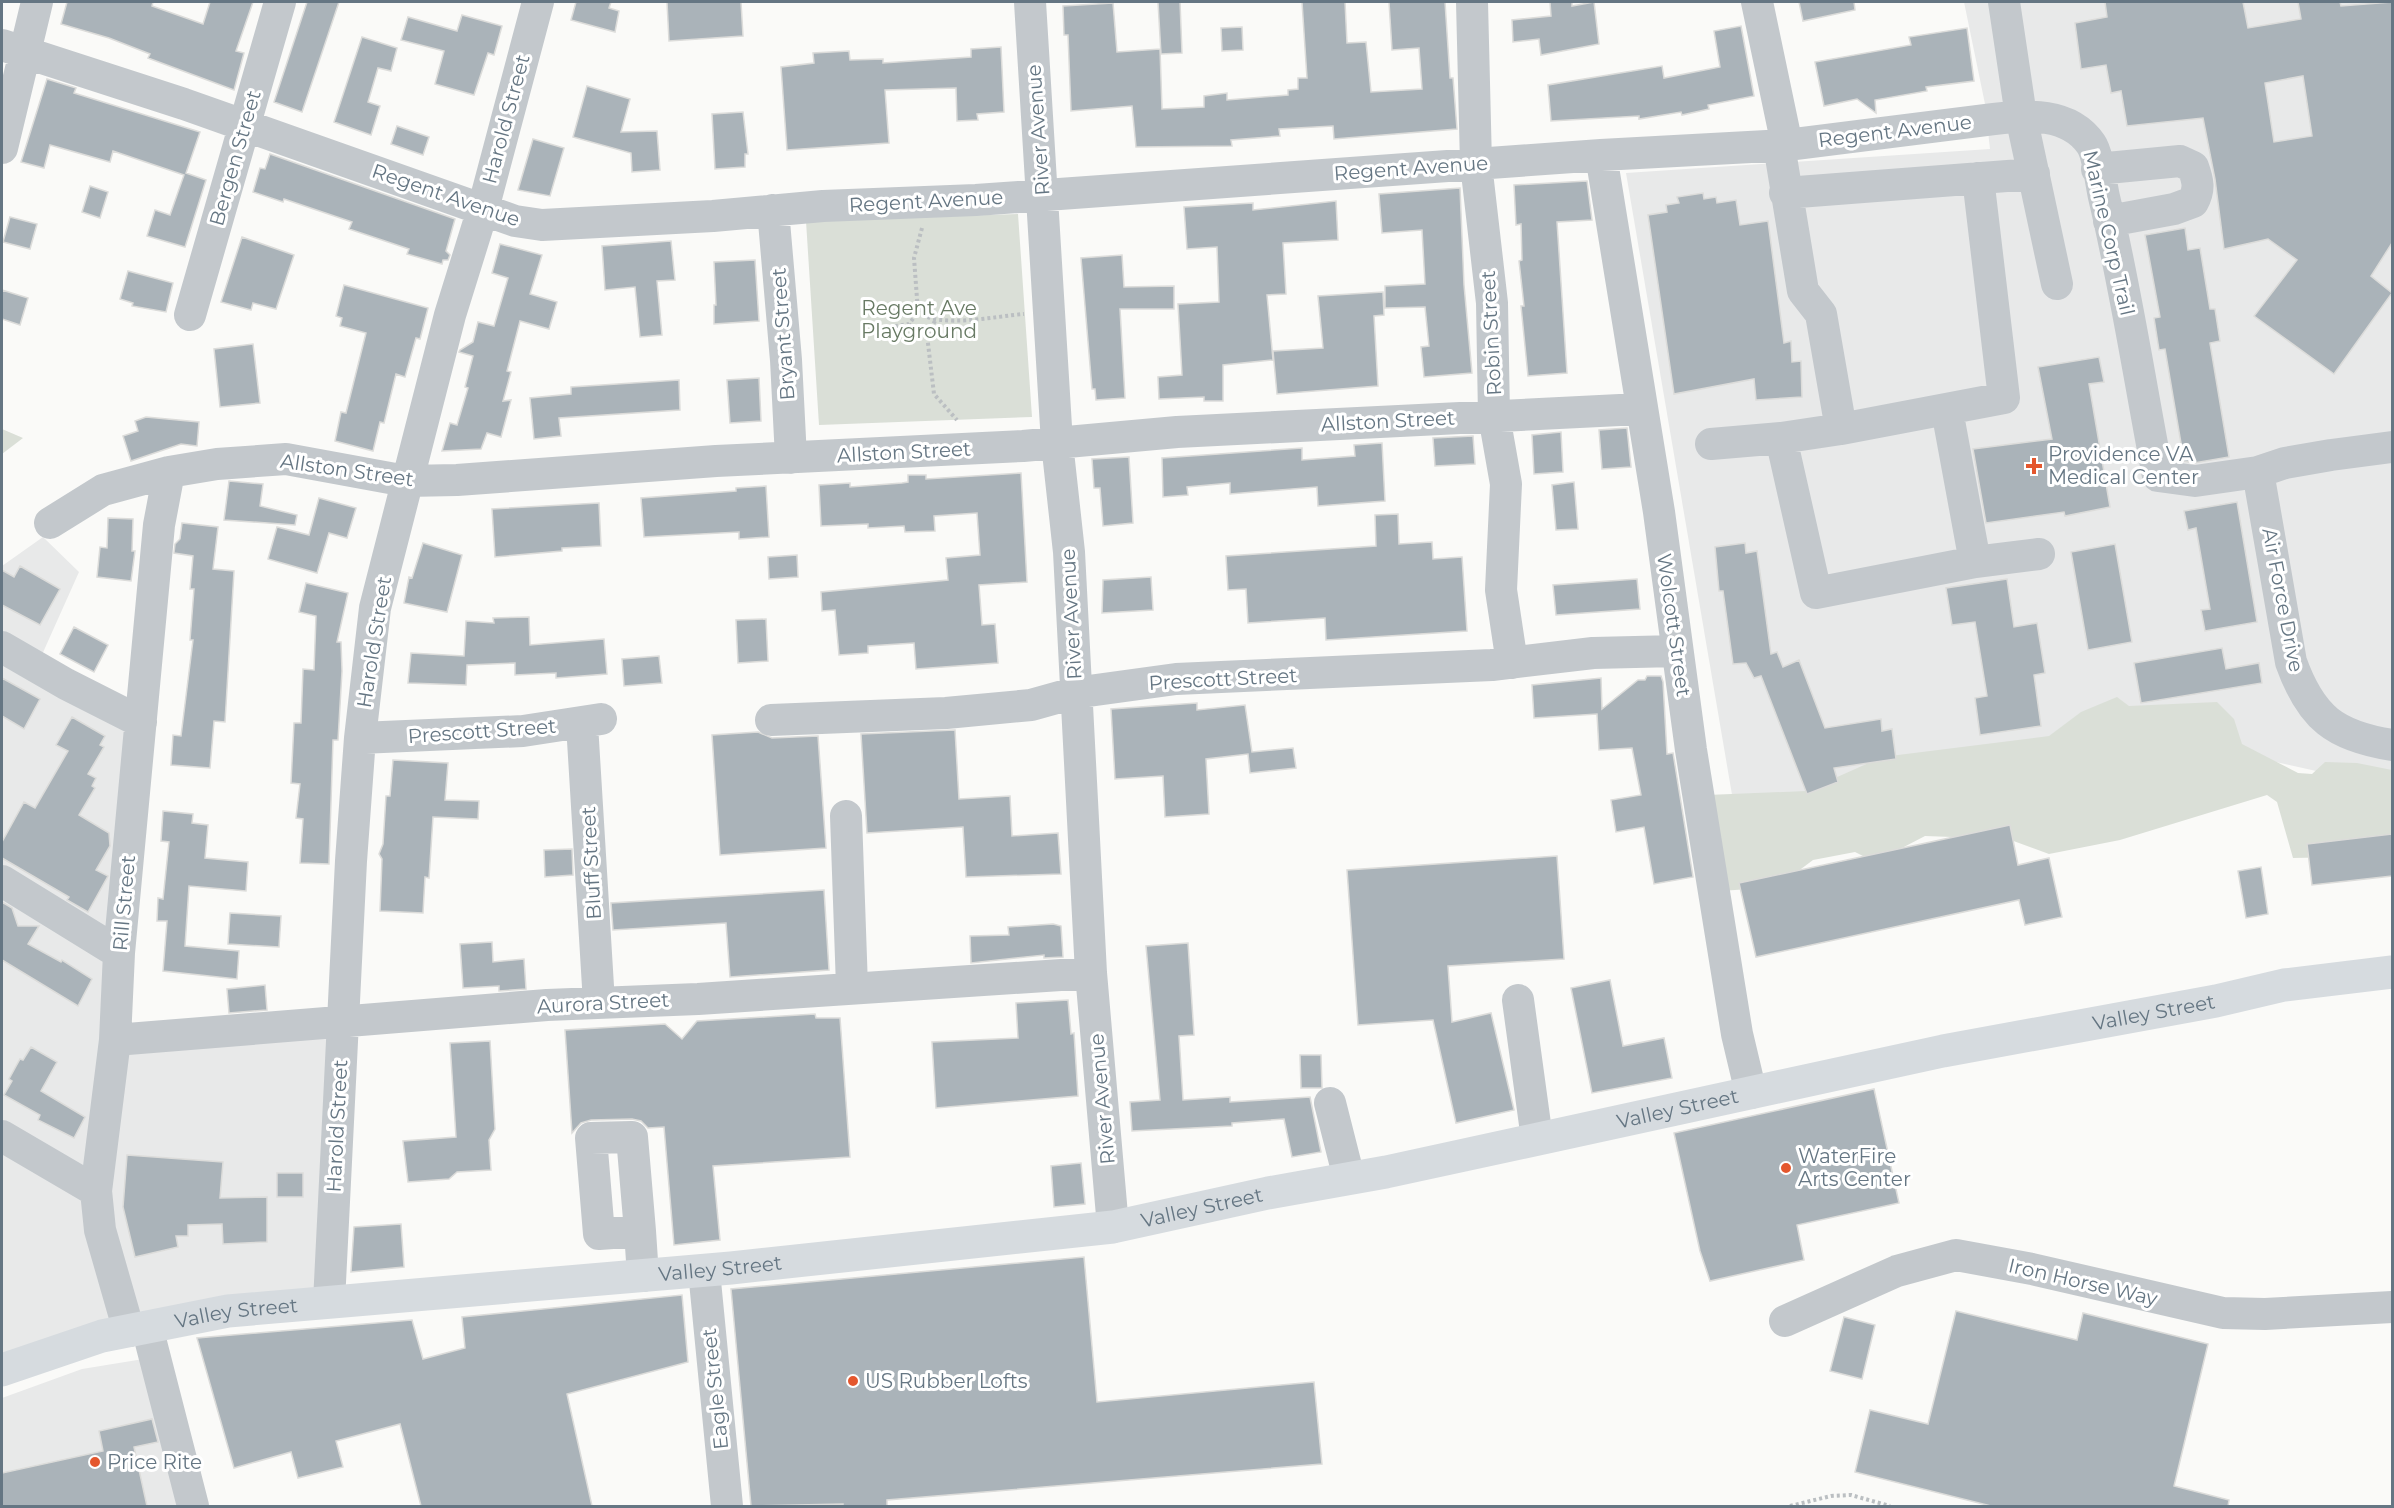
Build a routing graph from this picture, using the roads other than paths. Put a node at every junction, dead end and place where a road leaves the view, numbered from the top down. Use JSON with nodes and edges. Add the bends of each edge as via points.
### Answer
{"nodes":[{"id":1,"x":37,"y":2,"type":"edge"},
{"id":2,"x":280,"y":2,"type":"edge"},
{"id":3,"x":538,"y":2,"type":"edge"},
{"id":4,"x":1030,"y":2,"type":"edge"},
{"id":5,"x":1472,"y":2,"type":"edge"},
{"id":6,"x":1757,"y":2,"type":"edge"},
{"id":7,"x":2004,"y":2,"type":"edge"},
{"id":8,"x":13,"y":49,"type":"edge"},
{"id":9,"x":2021,"y":116,"type":"junction"},
{"id":10,"x":245,"y":126,"type":"junction"},
{"id":11,"x":1783,"y":145,"type":"junction"},
{"id":12,"x":2,"y":148,"type":"edge"},
{"id":13,"x":1602,"y":155,"type":"junction"},
{"id":14,"x":1476,"y":164,"type":"junction"},
{"id":15,"x":2097,"y":170,"type":"junction"},
{"id":16,"x":2034,"y":174,"type":"junction"},
{"id":17,"x":1978,"y":178,"type":"junction"},
{"id":18,"x":1043,"y":193,"type":"junction"},
{"id":19,"x":1785,"y":194,"type":"junction"},
{"id":20,"x":483,"y":209,"type":"junction"},
{"id":21,"x":773,"y":210,"type":"junction"},
{"id":22,"x":2109,"y":221,"type":"junction"},
{"id":23,"x":2056,"y":284,"type":"dead end"},
{"id":24,"x":190,"y":315,"type":"dead end"},
{"id":25,"x":1640,"y":409,"type":"junction"},
{"id":26,"x":1947,"y":410,"type":"junction"},
{"id":27,"x":1494,"y":416,"type":"junction"},
{"id":28,"x":1841,"y":429,"type":"junction"},
{"id":29,"x":1781,"y":438,"type":"junction"},
{"id":30,"x":1058,"y":443,"type":"junction"},
{"id":31,"x":1711,"y":444,"type":"dead end"},
{"id":32,"x":2392,"y":447,"type":"edge"},
{"id":33,"x":791,"y":458,"type":"junction"},
{"id":34,"x":169,"y":472,"type":"junction"},
{"id":35,"x":2258,"y":472,"type":"junction"},
{"id":36,"x":406,"y":481,"type":"junction"},
{"id":37,"x":50,"y":523,"type":"dead end"},
{"id":38,"x":2039,"y":554,"type":"dead end"},
{"id":39,"x":1975,"y":562,"type":"junction"},
{"id":40,"x":2,"y":647,"type":"edge"},
{"id":41,"x":1677,"y":651,"type":"junction"},
{"id":42,"x":1512,"y":663,"type":"junction"},
{"id":43,"x":1074,"y":693,"type":"junction"},
{"id":44,"x":771,"y":720,"type":"dead end"},
{"id":45,"x":141,"y":722,"type":"junction"},
{"id":46,"x":593,"y":722,"type":"joint"},
{"id":47,"x":360,"y":738,"type":"junction"},
{"id":48,"x":2392,"y":745,"type":"edge"},
{"id":49,"x":846,"y":816,"type":"dead end"},
{"id":50,"x":2,"y":881,"type":"edge"},
{"id":51,"x":119,"y":953,"type":"junction"},
{"id":52,"x":2392,"y":972,"type":"edge"},
{"id":53,"x":1091,"y":973,"type":"junction"},
{"id":54,"x":852,"y":987,"type":"junction"},
{"id":55,"x":1518,"y":1000,"type":"dead end"},
{"id":56,"x":599,"y":1003,"type":"junction"},
{"id":57,"x":342,"y":1022,"type":"junction"},
{"id":58,"x":115,"y":1040,"type":"junction"},
{"id":59,"x":1751,"y":1093,"type":"junction"},
{"id":60,"x":1330,"y":1103,"type":"dead end"},
{"id":61,"x":2,"y":1136,"type":"edge"},
{"id":62,"x":1537,"y":1139,"type":"junction"},
{"id":63,"x":1349,"y":1178,"type":"junction"},
{"id":64,"x":96,"y":1191,"type":"junction"},
{"id":65,"x":1113,"y":1227,"type":"junction"},
{"id":66,"x":640,"y":1231,"type":"junction"},
{"id":67,"x":599,"y":1234,"type":"junction"},
{"id":68,"x":704,"y":1271,"type":"junction"},
{"id":69,"x":643,"y":1276,"type":"junction"},
{"id":70,"x":601,"y":1279,"type":"junction"},
{"id":71,"x":329,"y":1302,"type":"junction"},
{"id":72,"x":2392,"y":1307,"type":"edge"},
{"id":73,"x":1785,"y":1321,"type":"dead end"},
{"id":74,"x":138,"y":1329,"type":"junction"},
{"id":75,"x":2,"y":1370,"type":"edge"},
{"id":76,"x":193,"y":1506,"type":"edge"},
{"id":77,"x":727,"y":1506,"type":"edge"}],
"edges":[{"from":1,"to":8,"type":"street"},
{"from":2,"to":10,"type":"street","name":"Bergen Street"},
{"from":3,"to":20,"type":"street","name":"Harold Street"},
{"from":4,"to":18,"type":"street","name":"River Avenue"},
{"from":5,"to":14,"type":"street","name":"Robin Street"},
{"from":6,"to":11,"type":"street"},
{"from":7,"to":9,"type":"street"},
{"from":8,"to":10,"type":"street","name":"Regent Avenue"},
{"from":8,"to":12,"type":"street"},
{"from":9,"to":11,"type":"street","name":"Regent Avenue"},
{"from":9,"to":15,"type":"street","name":"Marine Corp Trail","via":[[2056,119],[2073,127],[2092,145]]},
{"from":9,"to":16,"type":"street"},
{"from":10,"to":20,"type":"street","name":"Regent Avenue"},
{"from":10,"to":24,"type":"street","name":"Bergen Street"},
{"from":11,"to":13,"type":"street","name":"Regent Avenue"},
{"from":11,"to":19,"type":"street"},
{"from":13,"to":14,"type":"street","name":"Regent Avenue"},
{"from":13,"to":25,"type":"street","name":"Wolcott Street"},
{"from":14,"to":18,"type":"street","name":"Regent Avenue"},
{"from":14,"to":27,"type":"street","name":"Robin Street","via":[[1492,303]]},
{"from":15,"to":22,"type":"street","name":"Marine Corp Trail"},
{"from":15,"to":22,"type":"street","via":[[2180,161],[2193,168],[2199,181],[2193,202]]},
{"from":16,"to":17,"type":"street"},
{"from":16,"to":23,"type":"street"},
{"from":17,"to":19,"type":"street"},
{"from":17,"to":26,"type":"street","via":[[2004,398]]},
{"from":18,"to":21,"type":"street","name":"Regent Avenue"},
{"from":18,"to":30,"type":"street","name":"River Avenue"},
{"from":19,"to":28,"type":"street","via":[[1803,291],[1821,314]]},
{"from":20,"to":21,"type":"street","name":"Regent Avenue","via":[[515,221],[542,225]]},
{"from":20,"to":36,"type":"street","name":"Harold Street"},
{"from":21,"to":33,"type":"street","name":"Bryant Street"},
{"from":22,"to":35,"type":"street","name":"Marine Corp Trail","via":[[2158,476],[2195,481]]},
{"from":25,"to":27,"type":"street","name":"Allston Street"},
{"from":25,"to":41,"type":"street","name":"Wolcott Street","via":[[1659,512]]},
{"from":26,"to":28,"type":"street"},
{"from":26,"to":39,"type":"street"},
{"from":27,"to":30,"type":"street","name":"Allston Street","via":[[1177,432]]},
{"from":27,"to":42,"type":"street","name":"Robin Street","via":[[1506,483],[1501,590]]},
{"from":28,"to":29,"type":"street"},
{"from":29,"to":31,"type":"street"},
{"from":29,"to":39,"type":"street","via":[[1816,593]]},
{"from":30,"to":33,"type":"street","name":"Allston Street"},
{"from":30,"to":43,"type":"street","name":"River Avenue","via":[[1069,552]]},
{"from":32,"to":35,"type":"street","via":[[2285,463]]},
{"from":33,"to":36,"type":"street","name":"Allston Street"},
{"from":34,"to":36,"type":"street","name":"Allston Street","via":[[286,459]]},
{"from":34,"to":37,"type":"street","name":"Allston Street","via":[[103,490]]},
{"from":34,"to":45,"type":"street","name":"Rill Street","via":[[159,525]]},
{"from":35,"to":48,"type":"street","name":"Air Force Drive","via":[[2291,662],[2299,682],[2324,718],[2344,734]]},
{"from":36,"to":47,"type":"street","name":"Harold Street","via":[[375,608]]},
{"from":38,"to":39,"type":"street"},
{"from":40,"to":45,"type":"street"},
{"from":41,"to":42,"type":"street","name":"Prescott Street","via":[[1593,653]]},
{"from":41,"to":59,"type":"street","name":"Wolcott Street","via":[[1737,1034]]},
{"from":42,"to":43,"type":"street","name":"Prescott Street","via":[[1176,679]]},
{"from":43,"to":44,"type":"street","name":"Prescott Street","via":[[1031,705],[946,713]]},
{"from":43,"to":53,"type":"street","name":"River Avenue"},
{"from":45,"to":51,"type":"street","name":"Rill Street"},
{"from":46,"to":47,"type":"street","name":"Prescott Street","via":[[523,731]]},
{"from":46,"to":56,"type":"street","name":"Bluff Street"},
{"from":47,"to":57,"type":"street","name":"Harold Street"},
{"from":49,"to":54,"type":"street"},
{"from":50,"to":51,"type":"street"},
{"from":51,"to":58,"type":"street","name":"Rill Street"},
{"from":52,"to":59,"type":"main road","name":"Valley Street","via":[[2284,985]]},
{"from":53,"to":54,"type":"street","name":"Aurora Street"},
{"from":53,"to":65,"type":"street","name":"River Avenue"},
{"from":54,"to":56,"type":"street","name":"Aurora Street"},
{"from":55,"to":62,"type":"street"},
{"from":56,"to":57,"type":"street","name":"Aurora Street"},
{"from":57,"to":58,"type":"street","name":"Aurora Street"},
{"from":57,"to":71,"type":"street","name":"Harold Street"},
{"from":58,"to":64,"type":"street","name":"Rill Street"},
{"from":59,"to":62,"type":"main road","name":"Valley Street"},
{"from":60,"to":63,"type":"street"},
{"from":61,"to":64,"type":"street"},
{"from":62,"to":63,"type":"main road","name":"Valley Street"},
{"from":63,"to":65,"type":"main road","name":"Valley Street"},
{"from":64,"to":74,"type":"street","name":"Rill Street","via":[[100,1230]]},
{"from":65,"to":68,"type":"main road","name":"Valley Street"},
{"from":66,"to":67,"type":"street"},
{"from":66,"to":67,"type":"street","via":[[632,1137],[591,1138]]},
{"from":66,"to":69,"type":"street"},
{"from":67,"to":70,"type":"street"},
{"from":68,"to":69,"type":"main road","name":"Valley Street"},
{"from":68,"to":77,"type":"street","name":"Eagle Street"},
{"from":69,"to":70,"type":"main road","name":"Valley Street"},
{"from":70,"to":71,"type":"main road","name":"Valley Street"},
{"from":71,"to":74,"type":"main road","name":"Valley Street","via":[[228,1311]]},
{"from":72,"to":73,"type":"street","name":"Iron Horse Way","via":[[2223,1313],[2032,1269],[1956,1256],[1897,1271]]},
{"from":74,"to":75,"type":"main road","name":"Valley Street","via":[[84,1341]]},
{"from":74,"to":76,"type":"street","name":"Rill Street"}]}
